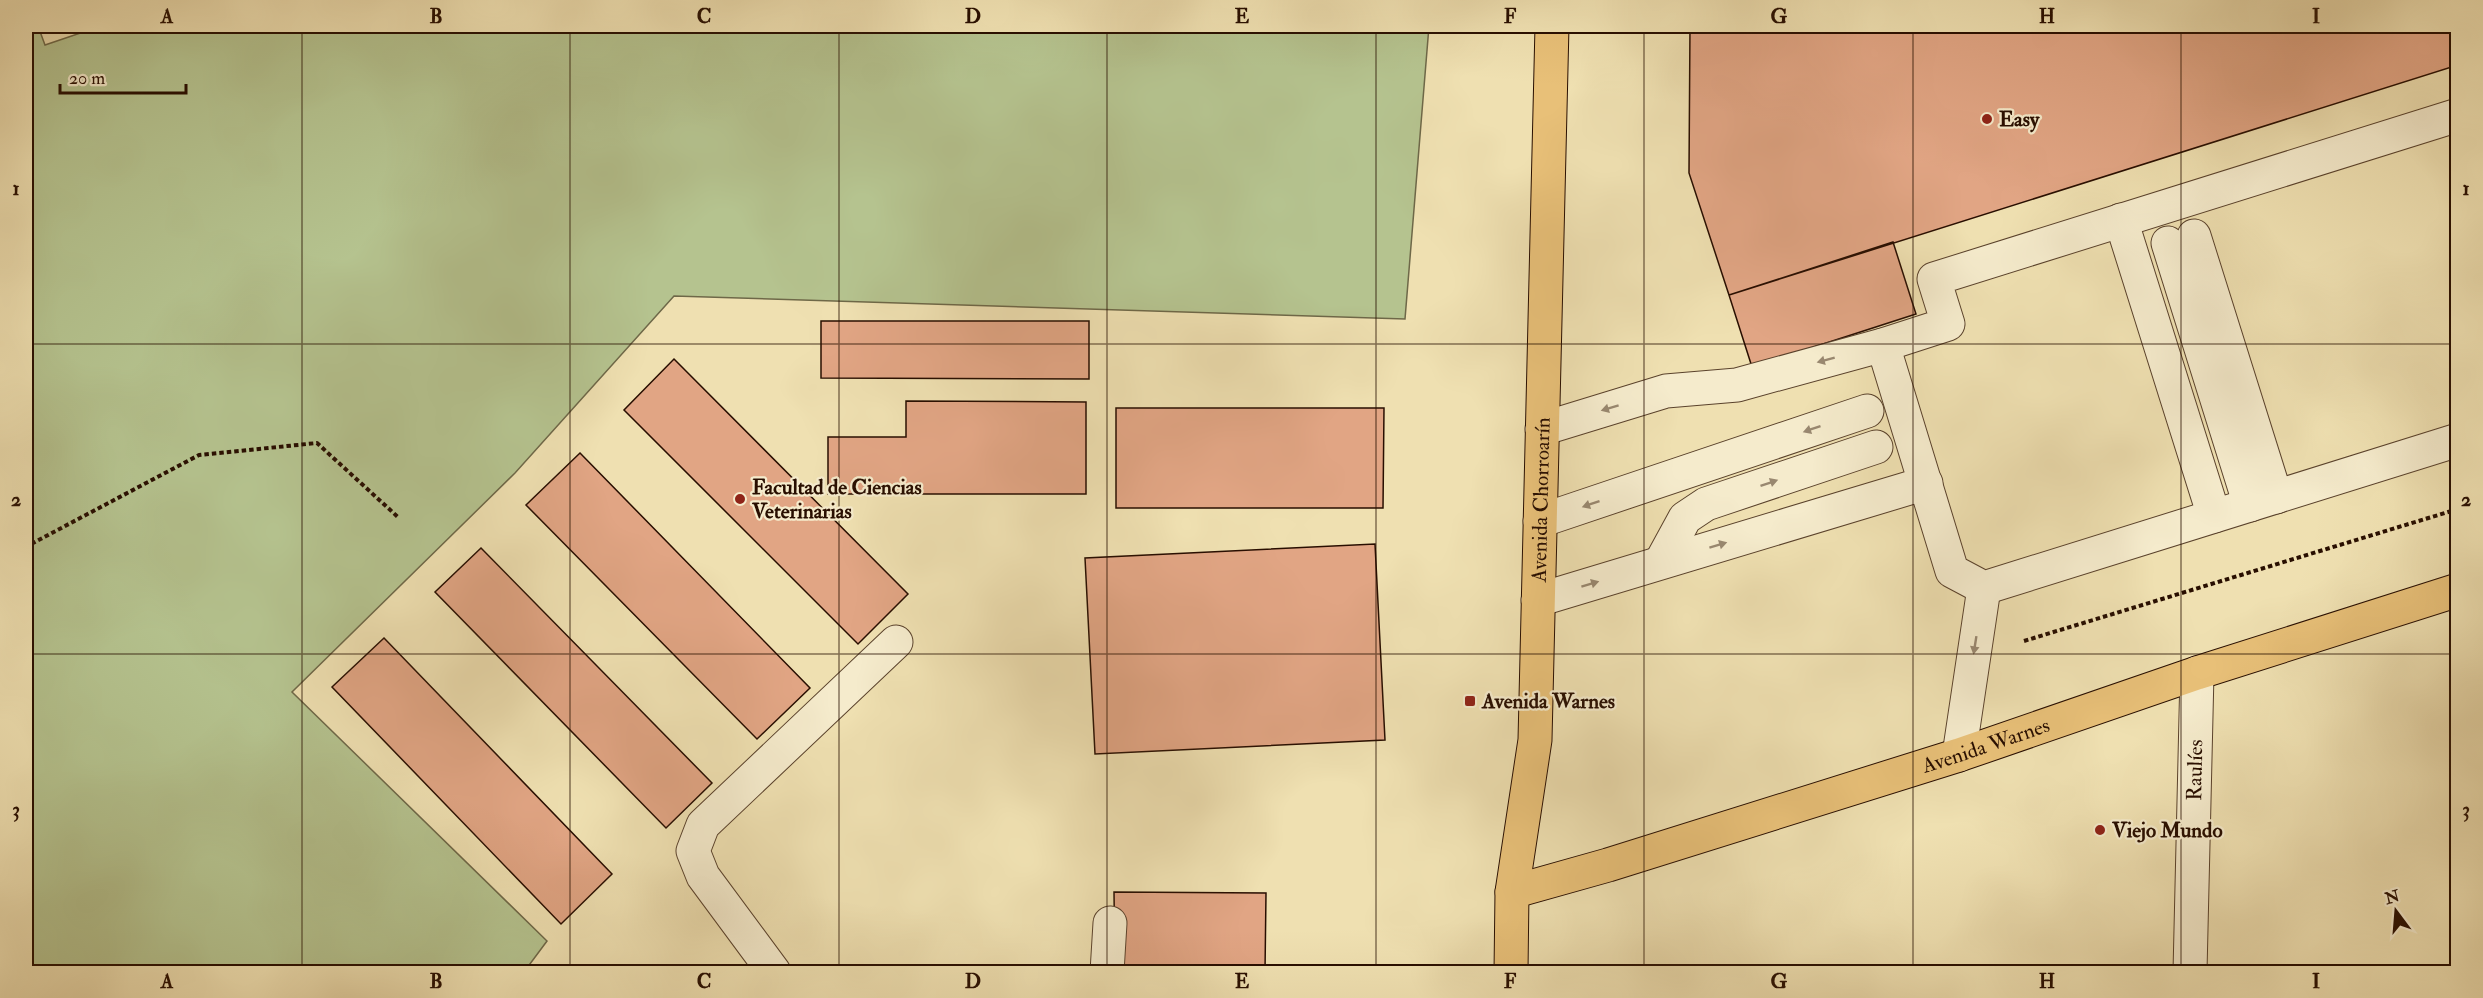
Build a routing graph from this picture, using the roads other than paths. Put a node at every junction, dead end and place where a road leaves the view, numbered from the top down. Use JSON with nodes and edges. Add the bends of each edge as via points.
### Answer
{"nodes":[{"id":1,"x":1552,"y":26,"type":"edge"},
{"id":2,"x":2457,"y":115,"type":"edge"},
{"id":3,"x":2121,"y":220,"type":"junction"},
{"id":4,"x":2181,"y":239,"type":"dead end"},
{"id":5,"x":1882,"y":345,"type":"junction"},
{"id":6,"x":1867,"y":411,"type":"dead end"},
{"id":7,"x":1542,"y":429,"type":"junction"},
{"id":8,"x":1876,"y":447,"type":"dead end"},
{"id":9,"x":2451,"y":452,"type":"edge"},
{"id":10,"x":1926,"y":483,"type":"junction"},
{"id":11,"x":2263,"y":501,"type":"junction"},
{"id":12,"x":2214,"y":516,"type":"junction"},
{"id":13,"x":1540,"y":521,"type":"junction"},
{"id":14,"x":1660,"y":562,"type":"junction"},
{"id":15,"x":1984,"y":588,"type":"junction"},
{"id":16,"x":2457,"y":590,"type":"edge"},
{"id":17,"x":1538,"y":600,"type":"junction"},
{"id":18,"x":896,"y":642,"type":"dead end"},
{"id":19,"x":2197,"y":673,"type":"junction"},
{"id":20,"x":1959,"y":755,"type":"junction"},
{"id":21,"x":1512,"y":892,"type":"junction"},
{"id":22,"x":1110,"y":922,"type":"dead end"},
{"id":23,"x":774,"y":972,"type":"edge"},
{"id":24,"x":1107,"y":972,"type":"edge"},
{"id":25,"x":1511,"y":972,"type":"edge"},
{"id":26,"x":2190,"y":972,"type":"edge"}],
"edges":[{"from":1,"to":7,"type":"main road","name":"Avenida Chorroarín"},
{"from":2,"to":3,"type":"street"},
{"from":3,"to":5,"type":"street","via":[[1934,279],[1948,324]]},
{"from":3,"to":12,"type":"street"},
{"from":4,"to":11,"type":"street"},
{"from":5,"to":7,"type":"street","one_way":true,"via":[[1737,385],[1666,391]]},
{"from":5,"to":10,"type":"street"},
{"from":6,"to":13,"type":"street","one_way":true},
{"from":7,"to":13,"type":"main road","name":"Avenida Chorroarín"},
{"from":14,"to":8,"type":"street","one_way":true,"via":[[1685,518],[1706,504]]},
{"from":9,"to":11,"type":"street"},
{"from":14,"to":10,"type":"street","one_way":true},
{"from":10,"to":15,"type":"street","via":[[1952,571]]},
{"from":11,"to":12,"type":"street"},
{"from":12,"to":15,"type":"street"},
{"from":13,"to":17,"type":"main road","name":"Avenida Chorroarín"},
{"from":17,"to":14,"type":"street","one_way":true},
{"from":15,"to":20,"type":"street","one_way":true},
{"from":16,"to":19,"type":"main road","name":"Avenida Warnes"},
{"from":17,"to":21,"type":"main road","name":"Avenida Chorroarín","via":[[1535,740]]},
{"from":18,"to":23,"type":"street","via":[[703,825],[693,851],[703,876]]},
{"from":19,"to":20,"type":"main road","name":"Avenida Warnes"},
{"from":19,"to":26,"type":"street","name":"Raulíes"},
{"from":20,"to":21,"type":"main road","name":"Avenida Warnes"},
{"from":21,"to":25,"type":"main road","name":"Avenida Chorroarín"},
{"from":22,"to":24,"type":"street"}]}
